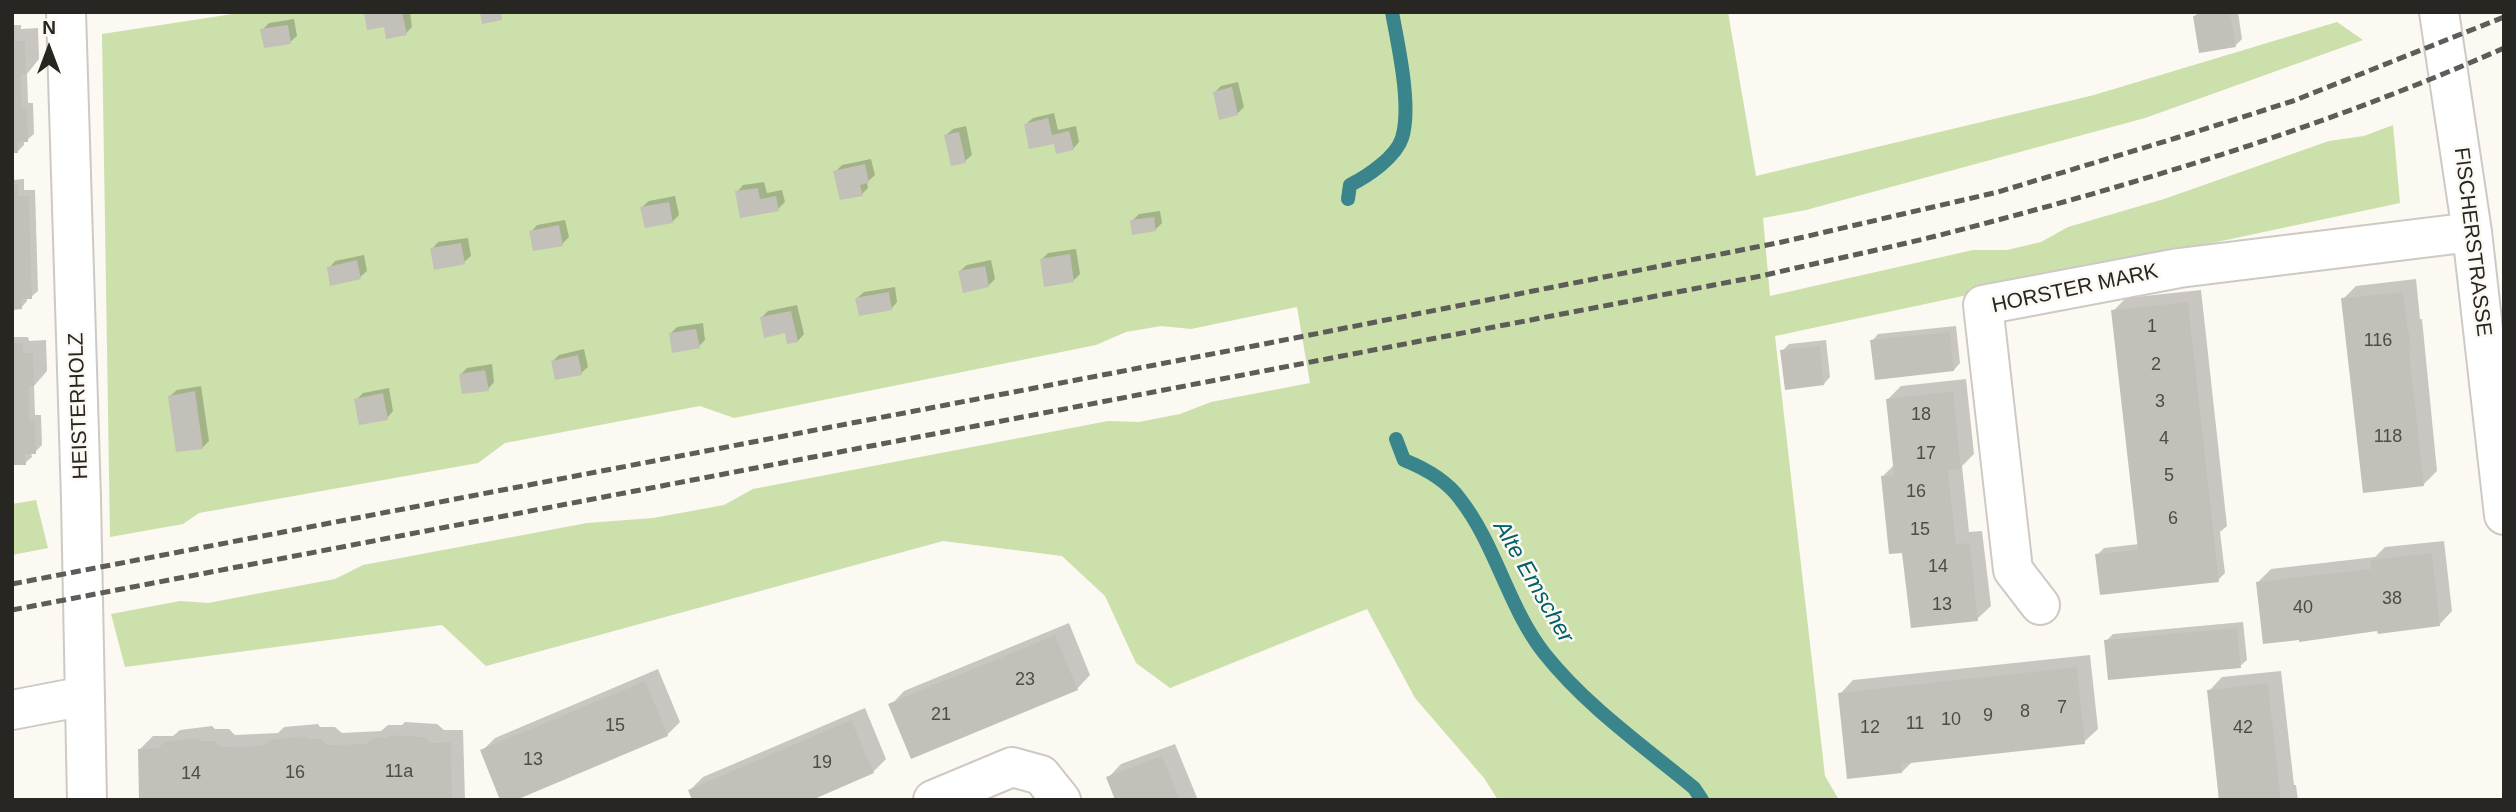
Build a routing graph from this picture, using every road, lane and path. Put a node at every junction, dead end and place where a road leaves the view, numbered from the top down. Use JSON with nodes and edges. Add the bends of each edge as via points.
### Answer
{"nodes":[{"id":1,"x":66,"y":12,"type":"edge"},
{"id":2,"x":2439,"y":12,"type":"edge"},
{"id":3,"x":2472,"y":232,"type":"junction"},
{"id":4,"x":2504,"y":514,"type":"edge"},
{"id":5,"x":2040,"y":605,"type":"dead end"},
{"id":6,"x":85,"y":696,"type":"junction"},
{"id":7,"x":12,"y":709,"type":"edge"},
{"id":8,"x":87,"y":800,"type":"edge"},
{"id":9,"x":933,"y":800,"type":"edge"},
{"id":10,"x":1061,"y":800,"type":"edge"}],
"edges":[{"from":1,"to":6,"type":"street","name":"HEISTERHOLZ"},
{"from":2,"to":3,"type":"street","name":"FISCHERSTRASSE"},
{"from":3,"to":4,"type":"street","name":"FISCHERSTRASSE"},
{"from":3,"to":5,"type":"street","name":"HORSTER MARK","via":[[2179,268],[1983,305],[2013,570]]},
{"from":6,"to":7,"type":"street"},
{"from":6,"to":8,"type":"street","name":"HEISTERHOLZ"},
{"from":9,"to":10,"type":"street","via":[[1012,768],[1041,775]]}]}
